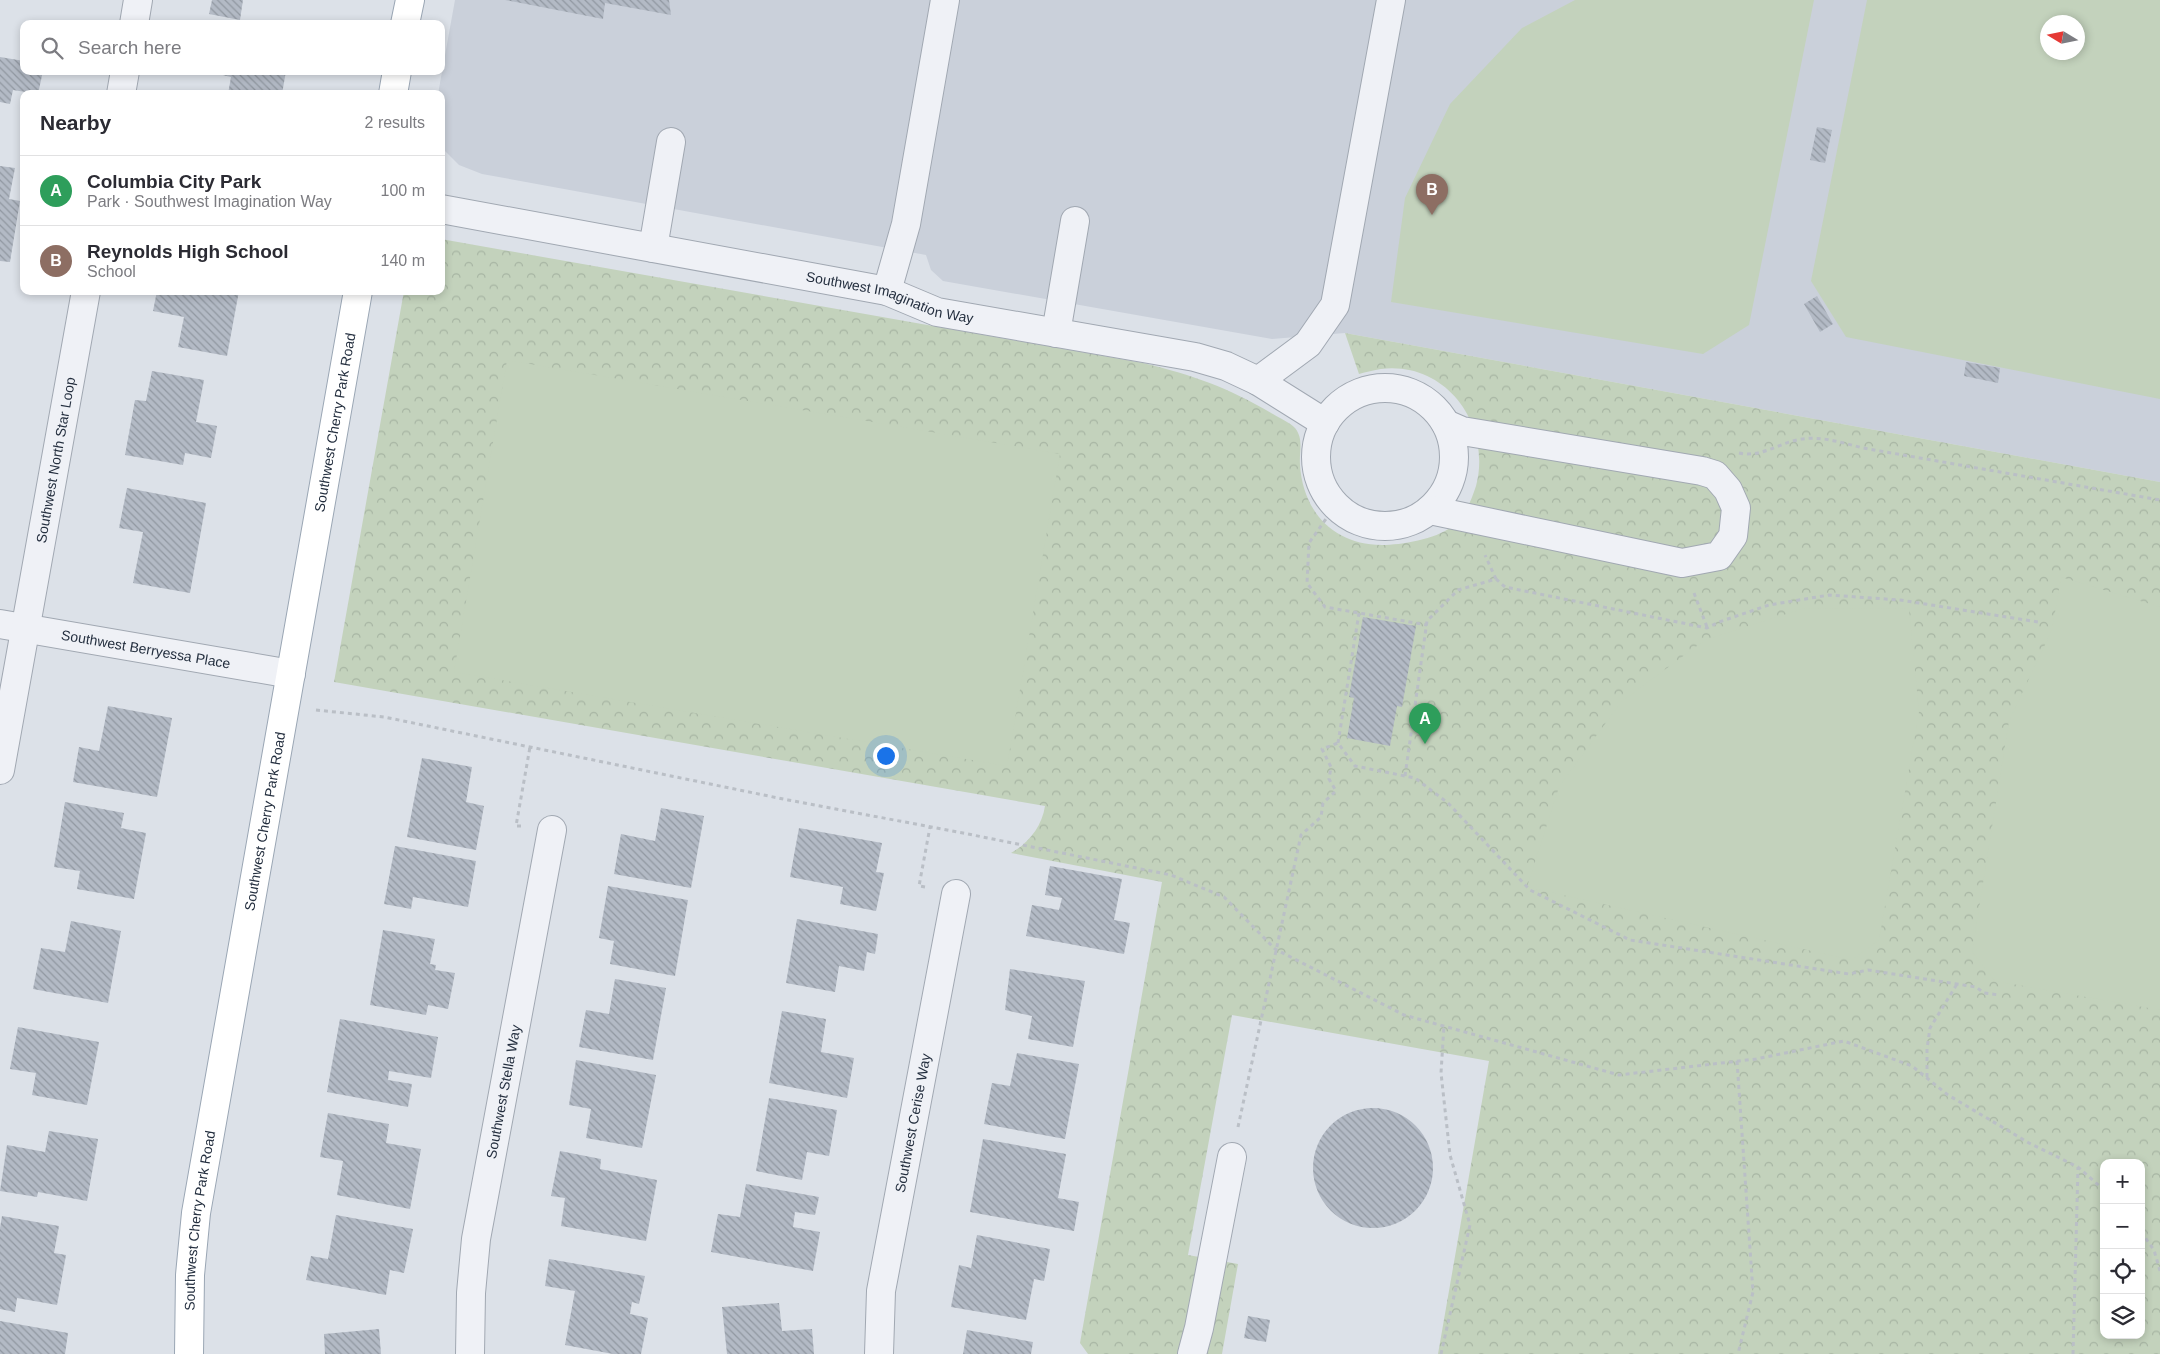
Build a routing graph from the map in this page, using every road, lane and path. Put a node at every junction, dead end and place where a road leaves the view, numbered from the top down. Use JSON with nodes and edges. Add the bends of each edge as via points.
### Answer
{"nodes":[{"id":1,"x":138,"y":0,"type":"edge"},
{"id":2,"x":410,"y":0,"type":"edge"},
{"id":3,"x":945,"y":0,"type":"edge"},
{"id":4,"x":1390,"y":0,"type":"edge"},
{"id":5,"x":135,"y":20,"type":"edge"},
{"id":6,"x":407,"y":20,"type":"edge"},
{"id":7,"x":124,"y":75,"type":"edge"},
{"id":8,"x":396,"y":75,"type":"edge"},
{"id":9,"x":122,"y":90,"type":"edge"},
{"id":10,"x":394,"y":90,"type":"edge"},
{"id":11,"x":671,"y":142,"type":"dead end"},
{"id":12,"x":445,"y":210,"type":"edge"},
{"id":13,"x":1075,"y":221,"type":"dead end"},
{"id":14,"x":653,"y":248,"type":"junction"},
{"id":15,"x":887,"y":291,"type":"junction"},
{"id":16,"x":85,"y":295,"type":"edge"},
{"id":17,"x":357,"y":295,"type":"edge"},
{"id":18,"x":1056,"y":333,"type":"junction"},
{"id":19,"x":1258,"y":381,"type":"junction"},
{"id":20,"x":1324,"y":423,"type":"junction"},
{"id":21,"x":1446,"y":424,"type":"junction"},
{"id":22,"x":1702,"y":470,"type":"junction"},
{"id":23,"x":2160,"y":500,"type":"edge"},
{"id":24,"x":1335,"y":506,"type":"junction"},
{"id":25,"x":1430,"y":510,"type":"junction"},
{"id":26,"x":1481,"y":547,"type":"dead end"},
{"id":27,"x":1496,"y":579,"type":"junction"},
{"id":28,"x":1359,"y":613,"type":"junction"},
{"id":29,"x":2038,"y":622,"type":"dead end"},
{"id":30,"x":1426,"y":625,"type":"junction"},
{"id":31,"x":13,"y":626,"type":"edge"},
{"id":32,"x":291,"y":674,"type":"junction"},
{"id":33,"x":286,"y":704,"type":"junction"},
{"id":34,"x":1338,"y":743,"type":"junction"},
{"id":35,"x":530,"y":747,"type":"junction"},
{"id":36,"x":0,"y":770,"type":"edge"},
{"id":37,"x":1405,"y":776,"type":"junction"},
{"id":38,"x":930,"y":827,"type":"junction"},
{"id":39,"x":552,"y":830,"type":"joint"},
{"id":40,"x":956,"y":894,"type":"joint"},
{"id":41,"x":1275,"y":949,"type":"junction"},
{"id":42,"x":1957,"y":984,"type":"junction"},
{"id":43,"x":2000,"y":995,"type":"dead end"},
{"id":44,"x":1444,"y":1025,"type":"junction"},
{"id":45,"x":1737,"y":1061,"type":"junction"},
{"id":46,"x":1927,"y":1078,"type":"junction"},
{"id":47,"x":1232,"y":1157,"type":"joint"},
{"id":48,"x":2078,"y":1167,"type":"junction"},
{"id":49,"x":2100,"y":1186,"type":"edge"},
{"id":50,"x":2145,"y":1238,"type":"edge"},
{"id":51,"x":2160,"y":1271,"type":"edge"},
{"id":52,"x":189,"y":1354,"type":"edge"},
{"id":53,"x":470,"y":1354,"type":"edge"},
{"id":54,"x":879,"y":1354,"type":"edge"},
{"id":55,"x":1192,"y":1354,"type":"edge"},
{"id":56,"x":1441,"y":1354,"type":"edge"},
{"id":57,"x":1738,"y":1354,"type":"edge"},
{"id":58,"x":2073,"y":1354,"type":"edge"}],
"edges":[{"from":1,"to":5,"type":"street"},
{"from":2,"to":6,"type":"main road"},
{"from":3,"to":15,"type":"street","via":[[906,224]]},
{"from":4,"to":19,"type":"street","via":[[1335,305],[1308,344]]},
{"from":7,"to":9,"type":"street"},
{"from":8,"to":10,"type":"main road"},
{"from":11,"to":14,"type":"street"},
{"from":12,"to":14,"type":"street","name":"Southwest Imagination Way"},
{"from":13,"to":18,"type":"street"},
{"from":14,"to":15,"type":"street","name":"Southwest Imagination Way"},
{"from":15,"to":18,"type":"street","name":"Southwest Imagination Way","via":[[937,312]]},
{"from":16,"to":31,"type":"street","name":"Southwest North Star Loop"},
{"from":17,"to":32,"type":"main road","name":"Southwest Cherry Park Road"},
{"from":18,"to":19,"type":"street","name":"Southwest Imagination Way","via":[[1195,357],[1226,366]]},
{"from":19,"to":20,"type":"street","name":"Southwest Imagination Way"},
{"from":20,"to":21,"type":"street","via":[[1354,394],[1396,388],[1416,395],[1433,407]]},
{"from":20,"to":24,"type":"street","via":[[1317,444],[1316,466],[1322,488]]},
{"from":21,"to":22,"type":"street","via":[[1462,431]]},
{"from":21,"to":25,"type":"street","via":[[1453,446],[1453,470],[1445,492]]},
{"from":22,"to":23,"type":"path","via":[[1720,444],[1741,454],[1757,455],[1802,439],[1828,439]]},
{"from":22,"to":25,"type":"street","via":[[1715,474],[1728,490],[1736,508],[1733,536],[1719,556],[1682,563]]},
{"from":24,"to":25,"type":"street","via":[[1356,521],[1382,527],[1407,523]]},
{"from":24,"to":28,"type":"path","via":[[1309,544],[1307,583],[1325,606]]},
{"from":26,"to":27,"type":"path"},
{"from":27,"to":29,"type":"path","via":[[1505,587],[1708,628],[1769,606],[1828,595],[1900,600]]},
{"from":27,"to":30,"type":"path","via":[[1458,590]]},
{"from":28,"to":30,"type":"path"},
{"from":28,"to":34,"type":"path"},
{"from":30,"to":37,"type":"path"},
{"from":31,"to":32,"type":"street","name":"Southwest Berryessa Place"},
{"from":31,"to":36,"type":"street","name":"Southwest North Star Loop"},
{"from":32,"to":33,"type":"main road","name":"Southwest Cherry Park Road"},
{"from":33,"to":35,"type":"path","via":[[384,717]]},
{"from":33,"to":52,"type":"main road","name":"Southwest Cherry Park Road","via":[[196,1213],[190,1275]]},
{"from":34,"to":37,"type":"path","via":[[1355,766]]},
{"from":34,"to":41,"type":"path","via":[[1322,749],[1331,767],[1329,779],[1336,791],[1323,803],[1321,817],[1302,835]]},
{"from":35,"to":38,"type":"path"},
{"from":35,"to":39,"type":"path","via":[[516,826]]},
{"from":37,"to":42,"type":"path","via":[[1415,778],[1448,803],[1530,890],[1630,940],[1849,974],[1868,970]]},
{"from":38,"to":40,"type":"path","via":[[919,886]]},
{"from":38,"to":41,"type":"path","via":[[1171,875],[1224,897]]},
{"from":39,"to":53,"type":"street","name":"Southwest Stella Way","via":[[476,1239]]},
{"from":40,"to":54,"type":"street","name":"Southwest Cerise Way","via":[[881,1291]]},
{"from":41,"to":44,"type":"path","via":[[1404,1015]]},
{"from":41,"to":47,"type":"path"},
{"from":42,"to":43,"type":"path"},
{"from":42,"to":46,"type":"path","via":[[1930,1028]]},
{"from":44,"to":45,"type":"path","via":[[1619,1075]]},
{"from":44,"to":56,"type":"path","via":[[1441,1073],[1450,1156],[1470,1225]]},
{"from":45,"to":46,"type":"path","via":[[1844,1041],[1912,1066]]},
{"from":45,"to":57,"type":"path","via":[[1753,1292]]},
{"from":46,"to":48,"type":"path","via":[[1948,1095],[2005,1129]]},
{"from":47,"to":55,"type":"street"},
{"from":48,"to":49,"type":"path"},
{"from":48,"to":58,"type":"path"},
{"from":50,"to":51,"type":"path","via":[[2154,1250]]}]}
